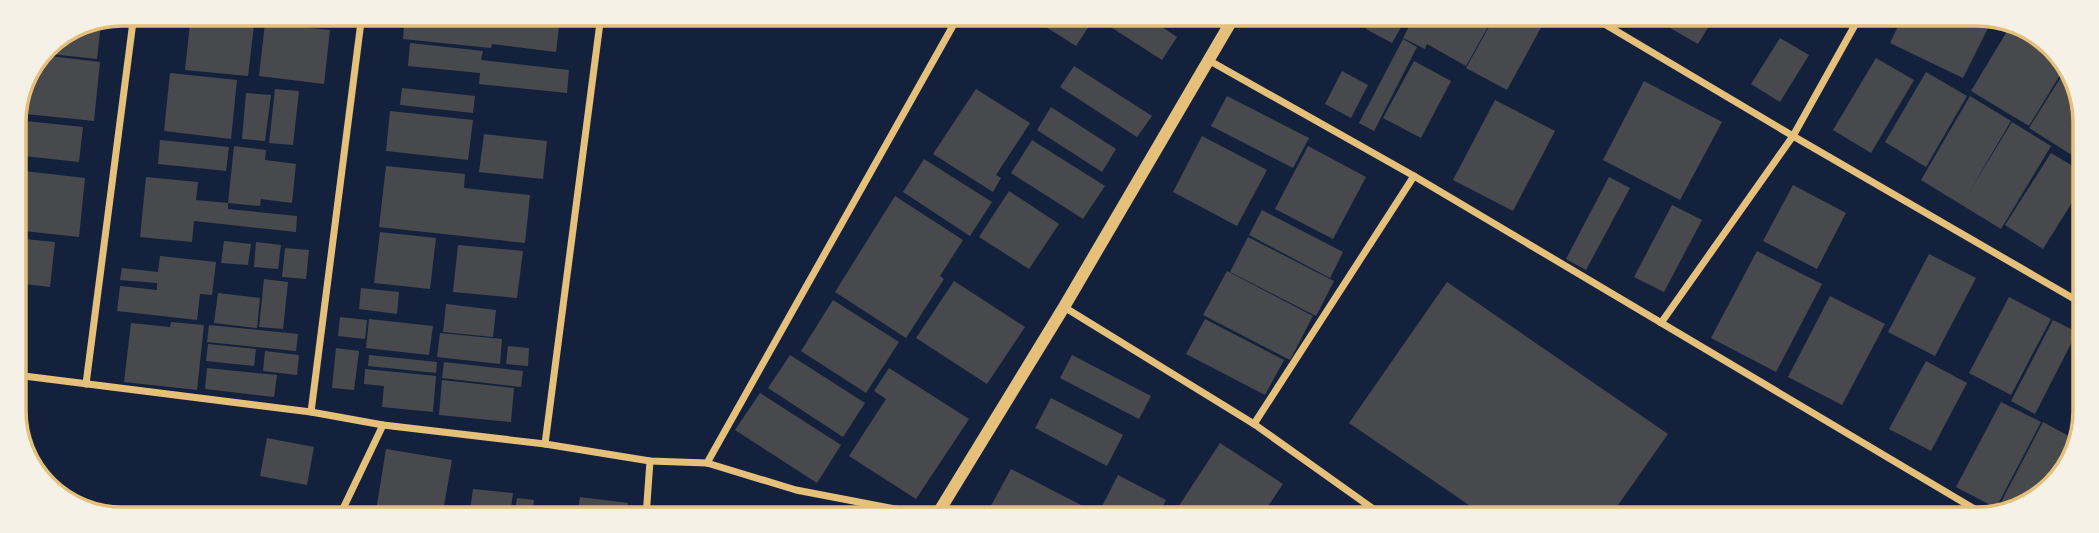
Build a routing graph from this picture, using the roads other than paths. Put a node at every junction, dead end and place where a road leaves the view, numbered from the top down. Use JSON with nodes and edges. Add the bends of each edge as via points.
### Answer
{"nodes":[{"id":1,"x":132,"y":26,"type":"edge"},
{"id":2,"x":360,"y":26,"type":"edge"},
{"id":3,"x":600,"y":26,"type":"edge"},
{"id":4,"x":953,"y":26,"type":"edge"},
{"id":5,"x":1229,"y":26,"type":"edge"},
{"id":6,"x":1608,"y":26,"type":"edge"},
{"id":7,"x":1854,"y":26,"type":"edge"},
{"id":8,"x":1210,"y":61,"type":"junction"},
{"id":9,"x":1793,"y":136,"type":"junction"},
{"id":10,"x":1414,"y":176,"type":"junction"},
{"id":11,"x":2073,"y":298,"type":"edge"},
{"id":12,"x":1064,"y":307,"type":"junction"},
{"id":13,"x":1661,"y":323,"type":"junction"},
{"id":14,"x":26,"y":376,"type":"edge"},
{"id":15,"x":86,"y":384,"type":"junction"},
{"id":16,"x":311,"y":412,"type":"junction"},
{"id":17,"x":1254,"y":424,"type":"junction"},
{"id":18,"x":383,"y":425,"type":"junction"},
{"id":19,"x":545,"y":444,"type":"junction"},
{"id":20,"x":650,"y":461,"type":"junction"},
{"id":21,"x":707,"y":463,"type":"junction"},
{"id":22,"x":344,"y":507,"type":"edge"},
{"id":23,"x":647,"y":507,"type":"edge"},
{"id":24,"x":884,"y":507,"type":"edge"},
{"id":25,"x":942,"y":507,"type":"edge"},
{"id":26,"x":1371,"y":507,"type":"edge"},
{"id":27,"x":1971,"y":507,"type":"edge"}],
"edges":[{"from":1,"to":15,"type":"street"},
{"from":2,"to":16,"type":"street"},
{"from":3,"to":19,"type":"street"},
{"from":4,"to":21,"type":"street"},
{"from":5,"to":8,"type":"street"},
{"from":6,"to":9,"type":"street"},
{"from":7,"to":9,"type":"street"},
{"from":8,"to":10,"type":"street"},
{"from":8,"to":12,"type":"street"},
{"from":9,"to":11,"type":"street"},
{"from":9,"to":13,"type":"street"},
{"from":10,"to":13,"type":"street"},
{"from":10,"to":17,"type":"street"},
{"from":12,"to":17,"type":"street"},
{"from":12,"to":25,"type":"street"},
{"from":13,"to":27,"type":"street"},
{"from":14,"to":15,"type":"street"},
{"from":15,"to":16,"type":"street"},
{"from":16,"to":18,"type":"street"},
{"from":17,"to":26,"type":"street"},
{"from":18,"to":19,"type":"street"},
{"from":18,"to":22,"type":"street"},
{"from":19,"to":20,"type":"street"},
{"from":20,"to":21,"type":"street"},
{"from":20,"to":23,"type":"street"},
{"from":21,"to":24,"type":"street","via":[[796,490]]}]}
